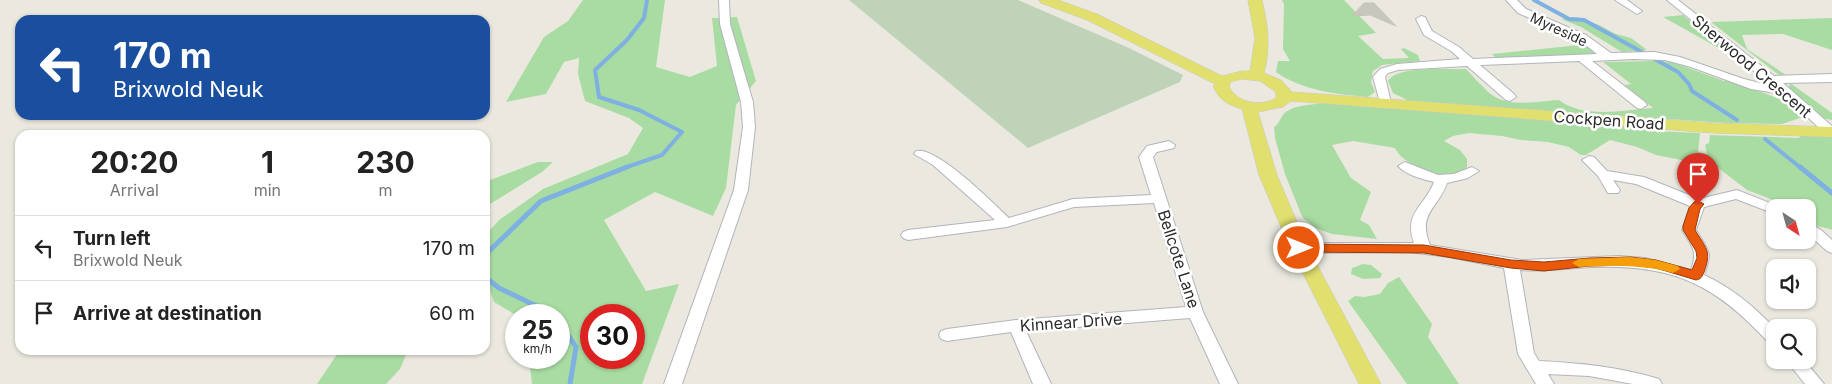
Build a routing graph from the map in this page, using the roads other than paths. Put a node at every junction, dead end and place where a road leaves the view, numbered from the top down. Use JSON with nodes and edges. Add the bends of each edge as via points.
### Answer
{"nodes":[{"id":1,"x":724,"y":0,"type":"edge"},
{"id":2,"x":1046,"y":0,"type":"edge"},
{"id":3,"x":1255,"y":0,"type":"edge"},
{"id":4,"x":1511,"y":0,"type":"edge"},
{"id":5,"x":1620,"y":0,"type":"edge"},
{"id":6,"x":1672,"y":0,"type":"edge"},
{"id":7,"x":1637,"y":11,"type":"dead end"},
{"id":8,"x":1421,"y":19,"type":"dead end"},
{"id":9,"x":1635,"y":56,"type":"joint"},
{"id":10,"x":1609,"y":57,"type":"junction"},
{"id":11,"x":1582,"y":58,"type":"junction"},
{"id":12,"x":1470,"y":62,"type":"junction"},
{"id":13,"x":1256,"y":76,"type":"junction"},
{"id":14,"x":1832,"y":78,"type":"edge"},
{"id":15,"x":1771,"y":80,"type":"junction"},
{"id":16,"x":1223,"y":82,"type":"junction"},
{"id":17,"x":1784,"y":91,"type":"junction"},
{"id":18,"x":1285,"y":96,"type":"junction"},
{"id":19,"x":1510,"y":98,"type":"dead end"},
{"id":20,"x":1385,"y":103,"type":"junction"},
{"id":21,"x":1641,"y":105,"type":"dead end"},
{"id":22,"x":1249,"y":106,"type":"junction"},
{"id":23,"x":1831,"y":132,"type":"edge"},
{"id":24,"x":1169,"y":145,"type":"dead end"},
{"id":25,"x":921,"y":154,"type":"dead end"},
{"id":26,"x":1589,"y":160,"type":"dead end"},
{"id":27,"x":1405,"y":166,"type":"dead end"},
{"id":28,"x":1472,"y":171,"type":"dead end"},
{"id":29,"x":1602,"y":174,"type":"junction"},
{"id":30,"x":1442,"y":179,"type":"junction"},
{"id":31,"x":1613,"y":190,"type":"dead end"},
{"id":32,"x":1159,"y":199,"type":"junction"},
{"id":33,"x":1698,"y":204,"type":"junction"},
{"id":34,"x":1766,"y":206,"type":"edge"},
{"id":35,"x":1008,"y":223,"type":"junction"},
{"id":36,"x":1816,"y":233,"type":"edge"},
{"id":37,"x":908,"y":236,"type":"dead end"},
{"id":38,"x":1299,"y":248,"type":"junction"},
{"id":39,"x":1832,"y":248,"type":"edge"},
{"id":40,"x":1424,"y":249,"type":"junction"},
{"id":41,"x":1511,"y":264,"type":"junction"},
{"id":42,"x":1696,"y":276,"type":"junction"},
{"id":43,"x":1195,"y":312,"type":"junction"},
{"id":44,"x":1016,"y":326,"type":"junction"},
{"id":45,"x":1766,"y":328,"type":"edge"},
{"id":46,"x":947,"y":335,"type":"dead end"},
{"id":47,"x":1534,"y":367,"type":"junction"},
{"id":48,"x":1802,"y":369,"type":"edge"},
{"id":49,"x":673,"y":384,"type":"edge"},
{"id":50,"x":1042,"y":384,"type":"edge"},
{"id":51,"x":1230,"y":384,"type":"edge"},
{"id":52,"x":1370,"y":384,"type":"edge"},
{"id":53,"x":1545,"y":384,"type":"edge"},
{"id":54,"x":1653,"y":384,"type":"edge"},
{"id":55,"x":1815,"y":384,"type":"edge"}],
"edges":[{"from":1,"to":49,"type":"street","via":[[725,24],[747,102],[749,128],[742,181]]},
{"from":2,"to":16,"type":"main road","via":[[1092,17]]},
{"from":3,"to":13,"type":"main road","via":[[1263,33]]},
{"from":4,"to":10,"type":"street","name":"Myreside","via":[[1522,11],[1582,37]]},
{"from":5,"to":7,"type":"street"},
{"from":6,"to":15,"type":"street","name":"Sherwood Crescent"},
{"from":8,"to":12,"type":"street","via":[[1428,33],[1455,48]]},
{"from":9,"to":10,"type":"street"},
{"from":9,"to":17,"type":"street","via":[[1654,56],[1698,65],[1757,88]]},
{"from":10,"to":11,"type":"street"},
{"from":11,"to":12,"type":"street"},
{"from":11,"to":21,"type":"street"},
{"from":12,"to":19,"type":"street"},
{"from":12,"to":20,"type":"street","via":[[1396,67],[1384,71],[1379,77]]},
{"from":13,"to":16,"type":"main road","via":[[1236,75]]},
{"from":13,"to":18,"type":"main road","via":[[1274,81]]},
{"from":14,"to":15,"type":"street"},
{"from":15,"to":17,"type":"street","name":"Sherwood Crescent"},
{"from":16,"to":22,"type":"main road","via":[[1221,86],[1225,96]]},
{"from":17,"to":23,"type":"street","name":"Sherwood Crescent"},
{"from":18,"to":20,"type":"main road","name":"Cockpen Road"},
{"from":18,"to":22,"type":"main road","via":[[1274,106]]},
{"from":20,"to":23,"type":"main road","name":"Cockpen Road","via":[[1704,128]]},
{"from":22,"to":38,"type":"main road","via":[[1268,175]]},
{"from":24,"to":32,"type":"street","name":"Bellcote Lane","via":[[1152,149],[1146,157]]},
{"from":25,"to":35,"type":"street","via":[[938,162]]},
{"from":26,"to":29,"type":"street"},
{"from":27,"to":30,"type":"street"},
{"from":28,"to":30,"type":"street","via":[[1462,178]]},
{"from":29,"to":31,"type":"street"},
{"from":29,"to":33,"type":"street","via":[[1640,180]]},
{"from":30,"to":40,"type":"street","via":[[1439,192],[1421,211],[1416,223]]},
{"from":32,"to":35,"type":"street","via":[[1073,203]]},
{"from":32,"to":43,"type":"street","name":"Bellcote Lane"},
{"from":33,"to":34,"type":"street","via":[[1738,194]]},
{"from":33,"to":42,"type":"street","via":[[1689,226],[1702,250],[1703,258]]},
{"from":35,"to":37,"type":"street"},
{"from":36,"to":39,"type":"street"},
{"from":38,"to":40,"type":"street"},
{"from":38,"to":52,"type":"main road"},
{"from":40,"to":41,"type":"street"},
{"from":41,"to":42,"type":"street","via":[[1544,266],[1630,261],[1656,264]]},
{"from":41,"to":47,"type":"street","via":[[1526,354]]},
{"from":42,"to":45,"type":"street","via":[[1741,303]]},
{"from":43,"to":44,"type":"street","name":"Kinnear Drive"},
{"from":43,"to":51,"type":"street","name":"Bellcote Lane"},
{"from":44,"to":46,"type":"street","name":"Kinnear Drive"},
{"from":44,"to":50,"type":"street"},
{"from":47,"to":53,"type":"street"},
{"from":47,"to":54,"type":"street","via":[[1589,370]]},
{"from":48,"to":55,"type":"street"}]}
